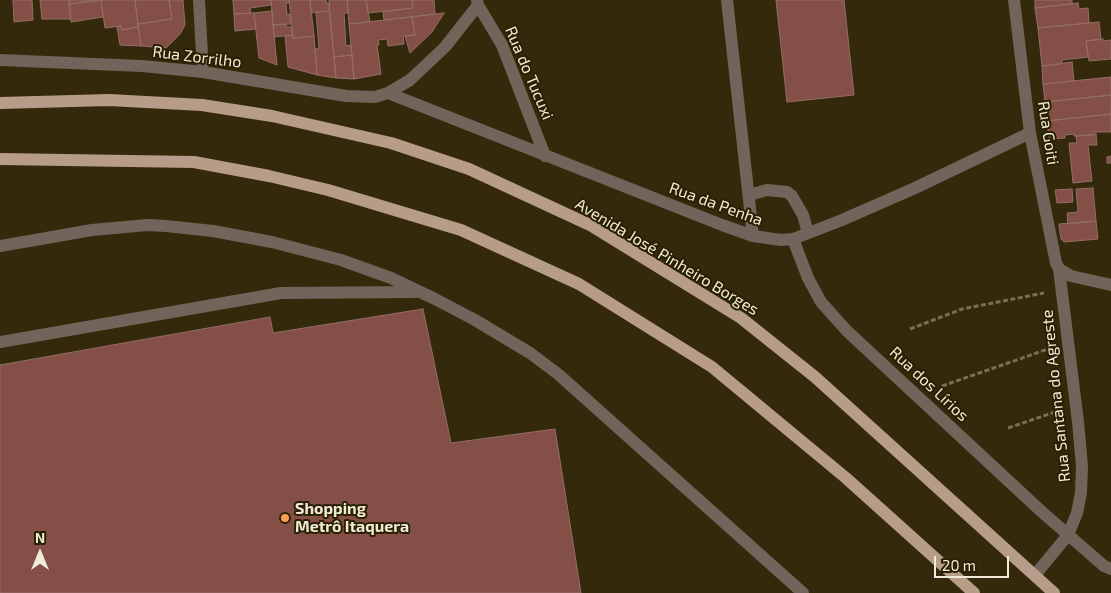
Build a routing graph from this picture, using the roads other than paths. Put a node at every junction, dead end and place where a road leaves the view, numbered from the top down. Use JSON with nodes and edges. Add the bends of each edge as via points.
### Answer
{"nodes":[{"id":1,"x":199,"y":0,"type":"edge"},
{"id":2,"x":727,"y":0,"type":"edge"},
{"id":3,"x":1014,"y":0,"type":"edge"},
{"id":4,"x":478,"y":3,"type":"edge"},
{"id":5,"x":0,"y":60,"type":"edge"},
{"id":6,"x":203,"y":72,"type":"junction"},
{"id":7,"x":388,"y":93,"type":"junction"},
{"id":8,"x":0,"y":103,"type":"edge"},
{"id":9,"x":1030,"y":133,"type":"junction"},
{"id":10,"x":545,"y":156,"type":"junction"},
{"id":11,"x":0,"y":159,"type":"edge"},
{"id":12,"x":749,"y":195,"type":"junction"},
{"id":13,"x":808,"y":233,"type":"junction"},
{"id":14,"x":753,"y":236,"type":"junction"},
{"id":15,"x":793,"y":239,"type":"junction"},
{"id":16,"x":0,"y":246,"type":"edge"},
{"id":17,"x":1059,"y":269,"type":"junction"},
{"id":18,"x":1111,"y":285,"type":"edge"},
{"id":19,"x":1061,"y":289,"type":"joint"},
{"id":20,"x":421,"y":292,"type":"junction"},
{"id":21,"x":0,"y":342,"type":"edge"},
{"id":22,"x":1068,"y":535,"type":"junction"},
{"id":23,"x":1111,"y":569,"type":"edge"},
{"id":24,"x":1035,"y":575,"type":"junction"},
{"id":25,"x":803,"y":593,"type":"edge"},
{"id":26,"x":974,"y":593,"type":"edge"},
{"id":27,"x":1054,"y":593,"type":"edge"}],
"edges":[{"from":1,"to":6,"type":"street"},
{"from":2,"to":12,"type":"street"},
{"from":3,"to":9,"type":"street","name":"Rua Goiti"},
{"from":4,"to":7,"type":"street","via":[[445,47],[410,80]]},
{"from":4,"to":10,"type":"street","name":"Rua do Tucuxi","via":[[502,45]]},
{"from":5,"to":6,"type":"street","name":"Rua Zorrilho"},
{"from":6,"to":7,"type":"street","name":"Rua Zorrilho","via":[[346,96],[374,97]]},
{"from":7,"to":10,"type":"street","name":"Rua da Penha"},
{"from":8,"to":24,"type":"main road","name":"Avenida José Pinheiro Borges","via":[[109,100],[202,104],[390,142],[469,169],[590,226],[741,318],[815,377]]},
{"from":9,"to":13,"type":"street","name":"Rua da Penha","via":[[915,188]]},
{"from":9,"to":17,"type":"street","name":"Rua Goiti","via":[[1053,255]]},
{"from":10,"to":14,"type":"street","name":"Rua da Penha"},
{"from":11,"to":26,"type":"main road","via":[[194,162],[328,190],[460,230],[579,284],[712,367],[846,478]]},
{"from":12,"to":13,"type":"street","via":[[767,190],[787,192],[803,215]]},
{"from":12,"to":14,"type":"street"},
{"from":13,"to":15,"type":"street","name":"Rua da Penha"},
{"from":14,"to":15,"type":"street","name":"Rua da Penha"},
{"from":15,"to":22,"type":"street","name":"Rua dos Lírios","via":[[821,302],[847,331]]},
{"from":16,"to":20,"type":"street","via":[[83,231],[147,226],[213,231],[341,260]]},
{"from":17,"to":18,"type":"street","via":[[1071,276]]},
{"from":17,"to":19,"type":"street","name":"Rua Goiti"},
{"from":19,"to":22,"type":"street","name":"Rua Santana do Agreste","via":[[1082,466],[1081,493]]},
{"from":20,"to":21,"type":"street","via":[[281,293]]},
{"from":20,"to":25,"type":"street","via":[[522,348],[558,374]]},
{"from":22,"to":23,"type":"street","name":"Rua dos Lírios"},
{"from":22,"to":24,"type":"street","name":"Rua Santana do Agreste"},
{"from":24,"to":27,"type":"main road","name":"Avenida José Pinheiro Borges"}]}
